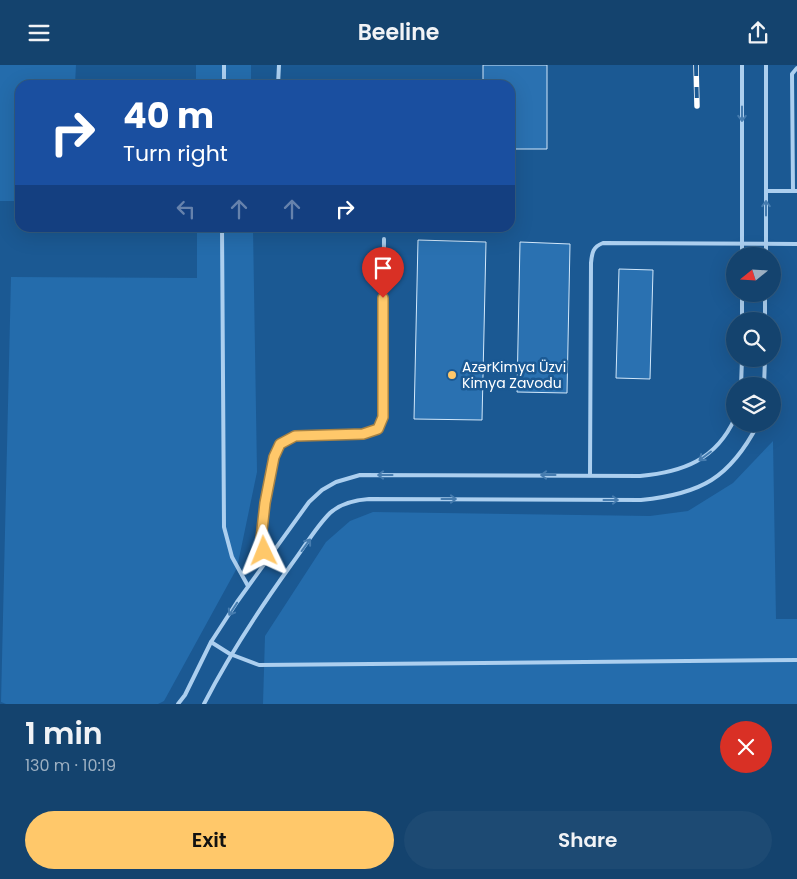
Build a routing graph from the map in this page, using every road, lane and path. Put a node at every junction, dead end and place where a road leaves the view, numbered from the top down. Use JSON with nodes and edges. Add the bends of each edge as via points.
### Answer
{"nodes":[{"id":1,"x":224,"y":65,"type":"edge"},
{"id":2,"x":278,"y":65,"type":"edge"},
{"id":3,"x":742,"y":65,"type":"edge"},
{"id":4,"x":766,"y":65,"type":"edge"},
{"id":5,"x":797,"y":68,"type":"edge"},
{"id":6,"x":224,"y":80,"type":"edge"},
{"id":7,"x":278,"y":80,"type":"edge"},
{"id":8,"x":766,"y":191,"type":"junction"},
{"id":9,"x":795,"y":191,"type":"edge"},
{"id":10,"x":222,"y":232,"type":"edge"},
{"id":11,"x":384,"y":239,"type":"dead end"},
{"id":12,"x":742,"y":243,"type":"junction"},
{"id":13,"x":766,"y":243,"type":"junction"},
{"id":14,"x":797,"y":244,"type":"edge"},
{"id":15,"x":742,"y":247,"type":"edge"},
{"id":16,"x":766,"y":247,"type":"edge"},
{"id":17,"x":728,"y":432,"type":"edge"},
{"id":18,"x":754,"y":432,"type":"edge"},
{"id":19,"x":590,"y":475,"type":"junction"},
{"id":20,"x":267,"y":559,"type":"junction"},
{"id":21,"x":248,"y":586,"type":"junction"},
{"id":22,"x":211,"y":642,"type":"junction"},
{"id":23,"x":230,"y":654,"type":"junction"},
{"id":24,"x":797,"y":660,"type":"edge"},
{"id":25,"x":178,"y":704,"type":"edge"},
{"id":26,"x":204,"y":704,"type":"edge"}],
"edges":[{"from":1,"to":6,"type":"lane"},
{"from":2,"to":7,"type":"lane"},
{"from":3,"to":12,"type":"lane","one_way":true},
{"from":4,"to":8,"type":"lane"},
{"from":5,"to":9,"type":"lane","via":[[792,74]]},
{"from":8,"to":9,"type":"lane"},
{"from":13,"to":8,"type":"lane","one_way":true},
{"from":10,"to":21,"type":"lane","via":[[224,527],[232,557]]},
{"from":11,"to":20,"type":"lane","via":[[383,417],[378,429],[363,434],[295,436],[280,444],[274,457],[261,539]]},
{"from":12,"to":13,"type":"lane"},
{"from":12,"to":15,"type":"lane"},
{"from":12,"to":19,"type":"lane","via":[[603,243],[592,252]]},
{"from":13,"to":14,"type":"lane"},
{"from":13,"to":16,"type":"lane"},
{"from":17,"to":19,"type":"lane","one_way":true,"via":[[707,456],[667,474],[640,477]]},
{"from":23,"to":18,"type":"lane","one_way":true,"via":[[313,535],[343,504],[369,499],[641,500],[670,497],[696,489],[725,472]]},
{"from":19,"to":20,"type":"lane","one_way":true,"via":[[350,477],[322,490],[309,502]]},
{"from":20,"to":21,"type":"lane"},
{"from":21,"to":22,"type":"lane","one_way":true},
{"from":22,"to":23,"type":"lane"},
{"from":22,"to":25,"type":"lane"},
{"from":23,"to":24,"type":"lane","via":[[259,665]]},
{"from":23,"to":26,"type":"lane"}]}
